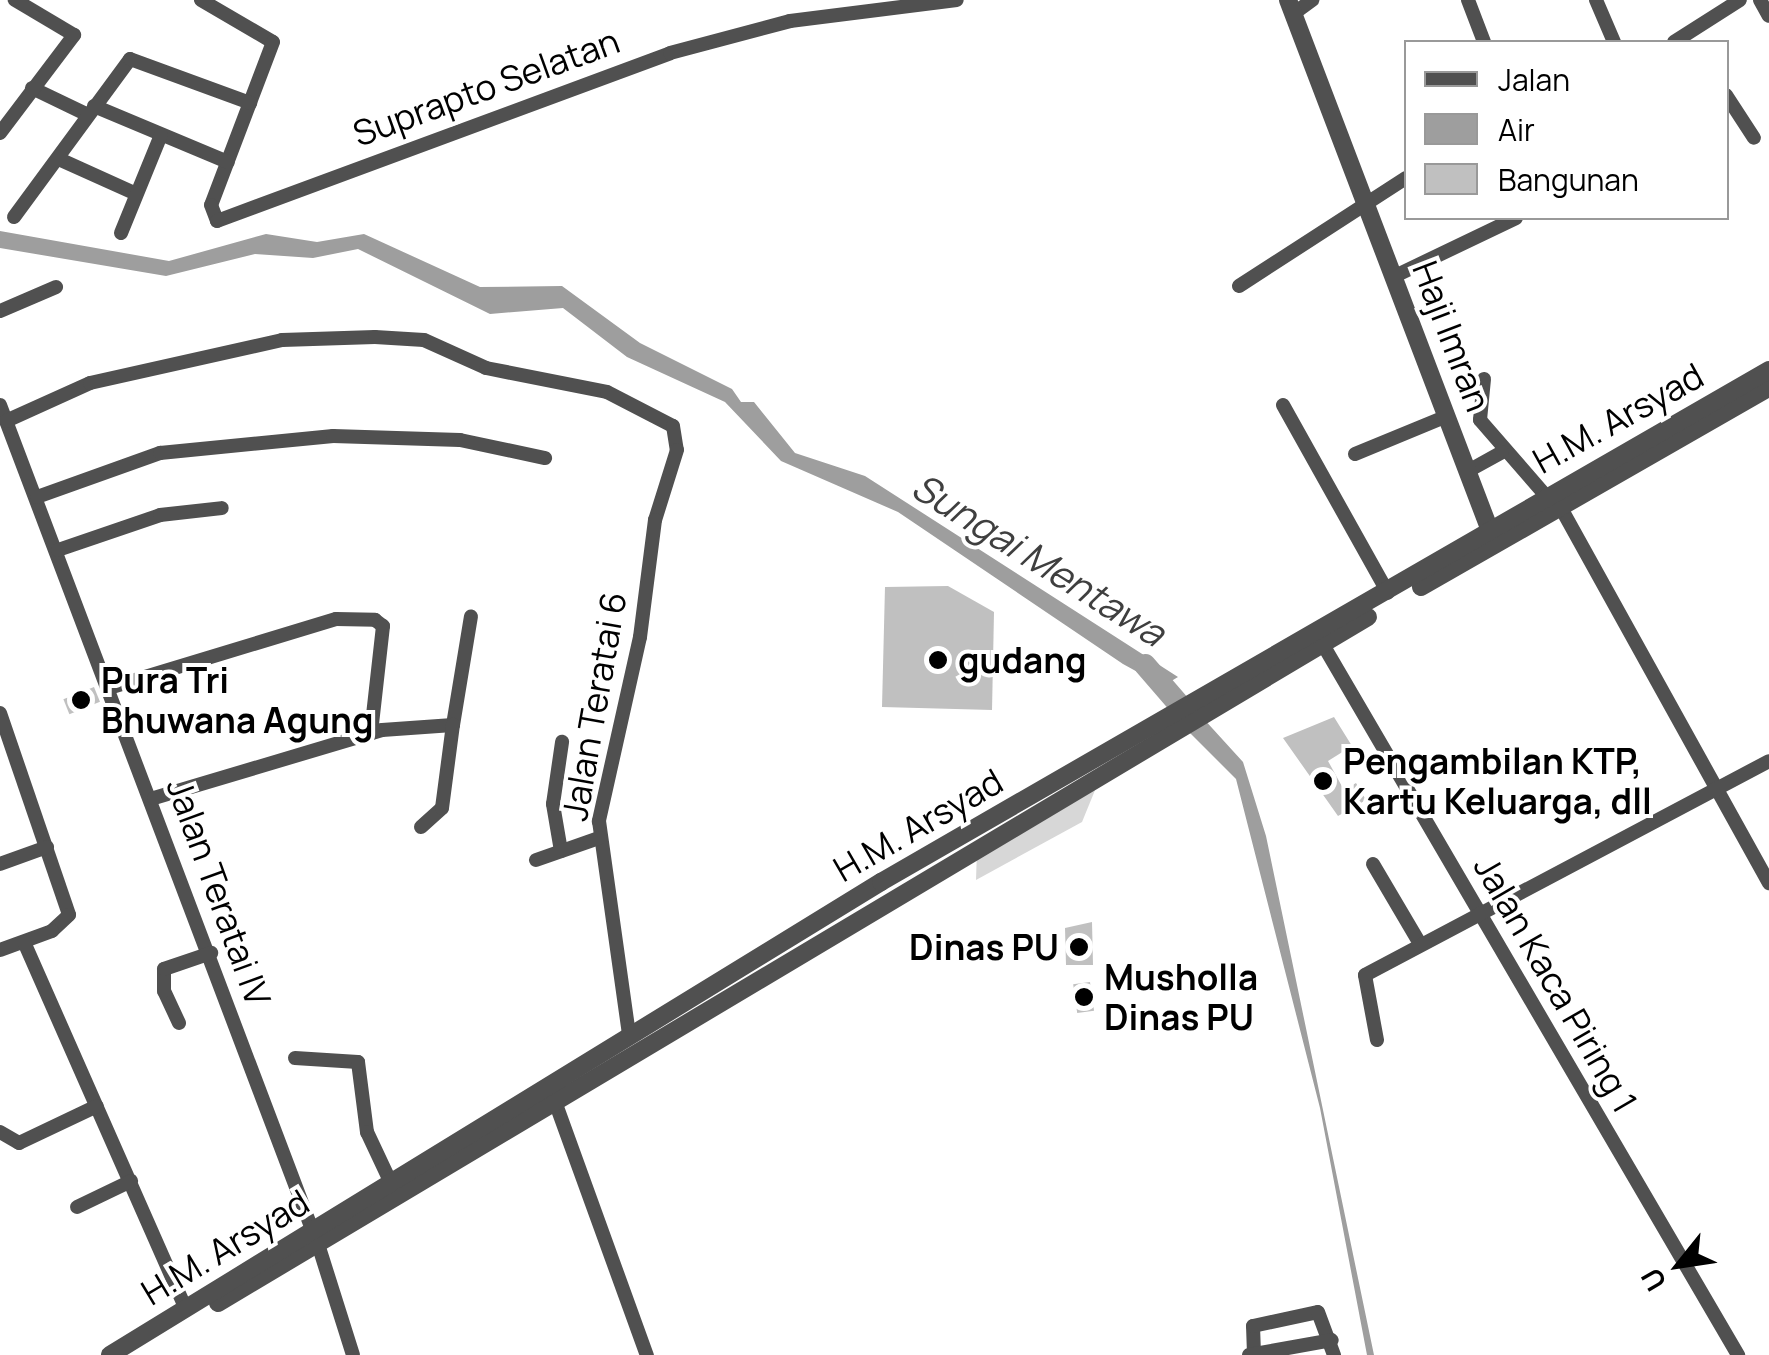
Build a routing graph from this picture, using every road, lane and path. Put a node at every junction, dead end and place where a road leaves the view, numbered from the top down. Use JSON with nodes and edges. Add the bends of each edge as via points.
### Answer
{"nodes":[{"id":1,"x":15,"y":0,"type":"edge"},
{"id":2,"x":201,"y":0,"type":"edge"},
{"id":3,"x":957,"y":0,"type":"edge"},
{"id":4,"x":1312,"y":0,"type":"edge"},
{"id":5,"x":1468,"y":0,"type":"edge"},
{"id":6,"x":1596,"y":0,"type":"edge"},
{"id":7,"x":1760,"y":0,"type":"edge"},
{"id":8,"x":1733,"y":2,"type":"edge"},
{"id":9,"x":882,"y":3,"type":"edge"},
{"id":10,"x":1291,"y":7,"type":"edge"},
{"id":11,"x":1769,"y":16,"type":"edge"},
{"id":12,"x":1483,"y":40,"type":"edge"},
{"id":13,"x":1613,"y":40,"type":"edge"},
{"id":14,"x":1685,"y":40,"type":"edge"},
{"id":15,"x":32,"y":88,"type":"junction"},
{"id":16,"x":1729,"y":100,"type":"edge"},
{"id":17,"x":250,"y":102,"type":"junction"},
{"id":18,"x":91,"y":110,"type":"junction"},
{"id":19,"x":0,"y":132,"type":"edge"},
{"id":20,"x":161,"y":135,"type":"junction"},
{"id":21,"x":1754,"y":138,"type":"dead end"},
{"id":22,"x":61,"y":160,"type":"junction"},
{"id":23,"x":228,"y":162,"type":"junction"},
{"id":24,"x":1404,"y":179,"type":"edge"},
{"id":25,"x":134,"y":193,"type":"junction"},
{"id":26,"x":1366,"y":198,"type":"junction"},
{"id":27,"x":14,"y":218,"type":"dead end"},
{"id":28,"x":1512,"y":220,"type":"edge"},
{"id":29,"x":121,"y":233,"type":"dead end"},
{"id":30,"x":1395,"y":276,"type":"junction"},
{"id":31,"x":1240,"y":286,"type":"dead end"},
{"id":32,"x":56,"y":287,"type":"dead end"},
{"id":33,"x":0,"y":311,"type":"edge"},
{"id":34,"x":1769,"y":370,"type":"edge"},
{"id":35,"x":1484,"y":379,"type":"dead end"},
{"id":36,"x":1769,"y":388,"type":"edge"},
{"id":37,"x":0,"y":405,"type":"edge"},
{"id":38,"x":1283,"y":405,"type":"dead end"},
{"id":39,"x":1447,"y":416,"type":"junction"},
{"id":40,"x":6,"y":421,"type":"junction"},
{"id":41,"x":1671,"y":436,"type":"junction"},
{"id":42,"x":1502,"y":452,"type":"junction"},
{"id":43,"x":1355,"y":454,"type":"dead end"},
{"id":44,"x":546,"y":458,"type":"dead end"},
{"id":45,"x":1468,"y":470,"type":"junction"},
{"id":46,"x":37,"y":497,"type":"junction"},
{"id":47,"x":1554,"y":502,"type":"junction"},
{"id":48,"x":222,"y":508,"type":"dead end"},
{"id":49,"x":1489,"y":528,"type":"junction"},
{"id":50,"x":58,"y":550,"type":"junction"},
{"id":51,"x":1388,"y":593,"type":"junction"},
{"id":52,"x":471,"y":616,"type":"dead end"},
{"id":53,"x":1322,"y":644,"type":"junction"},
{"id":54,"x":112,"y":687,"type":"junction"},
{"id":55,"x":1199,"y":705,"type":"junction"},
{"id":56,"x":0,"y":713,"type":"edge"},
{"id":57,"x":1174,"y":719,"type":"junction"},
{"id":58,"x":453,"y":725,"type":"junction"},
{"id":59,"x":371,"y":733,"type":"junction"},
{"id":60,"x":562,"y":742,"type":"dead end"},
{"id":61,"x":1769,"y":761,"type":"edge"},
{"id":62,"x":1718,"y":788,"type":"junction"},
{"id":63,"x":154,"y":798,"type":"junction"},
{"id":64,"x":421,"y":826,"type":"dead end"},
{"id":65,"x":599,"y":838,"type":"junction"},
{"id":66,"x":47,"y":846,"type":"junction"},
{"id":67,"x":560,"y":851,"type":"junction"},
{"id":68,"x":536,"y":860,"type":"dead end"},
{"id":69,"x":0,"y":864,"type":"edge"},
{"id":70,"x":1373,"y":864,"type":"dead end"},
{"id":71,"x":1769,"y":883,"type":"edge"},
{"id":72,"x":1480,"y":910,"type":"junction"},
{"id":73,"x":24,"y":942,"type":"junction"},
{"id":74,"x":1419,"y":942,"type":"junction"},
{"id":75,"x":0,"y":950,"type":"edge"},
{"id":76,"x":210,"y":953,"type":"junction"},
{"id":77,"x":179,"y":1023,"type":"dead end"},
{"id":78,"x":629,"y":1035,"type":"junction"},
{"id":79,"x":1376,"y":1040,"type":"dead end"},
{"id":80,"x":295,"y":1058,"type":"dead end"},
{"id":81,"x":551,"y":1093,"type":"junction"},
{"id":82,"x":97,"y":1106,"type":"junction"},
{"id":83,"x":0,"y":1132,"type":"edge"},
{"id":84,"x":131,"y":1181,"type":"junction"},
{"id":85,"x":391,"y":1182,"type":"junction"},
{"id":86,"x":76,"y":1206,"type":"dead end"},
{"id":87,"x":316,"y":1238,"type":"junction"},
{"id":88,"x":186,"y":1309,"type":"junction"},
{"id":89,"x":1333,"y":1348,"type":"edge"},
{"id":90,"x":1251,"y":1354,"type":"edge"},
{"id":91,"x":110,"y":1355,"type":"edge"},
{"id":92,"x":132,"y":1355,"type":"edge"},
{"id":93,"x":353,"y":1355,"type":"edge"},
{"id":94,"x":647,"y":1355,"type":"edge"},
{"id":95,"x":1738,"y":1355,"type":"edge"}],
"edges":[{"from":1,"to":15,"type":"street","via":[[74,35]]},
{"from":2,"to":17,"type":"street","via":[[271,37]]},
{"from":3,"to":9,"type":"street","name":"Suprapto Selatan"},
{"from":4,"to":10,"type":"street"},
{"from":5,"to":12,"type":"street"},
{"from":6,"to":13,"type":"street"},
{"from":7,"to":11,"type":"street"},
{"from":8,"to":14,"type":"street"},
{"from":9,"to":23,"type":"street","name":"Suprapto Selatan","via":[[670,53],[218,220],[211,205]]},
{"from":10,"to":26,"type":"street","name":"Haji Imran"},
{"from":15,"to":18,"type":"street"},
{"from":15,"to":19,"type":"street"},
{"from":16,"to":21,"type":"street"},
{"from":17,"to":18,"type":"street","via":[[136,57]]},
{"from":17,"to":23,"type":"street"},
{"from":18,"to":20,"type":"street"},
{"from":18,"to":22,"type":"street"},
{"from":20,"to":23,"type":"street"},
{"from":20,"to":25,"type":"street"},
{"from":22,"to":25,"type":"street"},
{"from":22,"to":27,"type":"street"},
{"from":24,"to":26,"type":"street"},
{"from":25,"to":29,"type":"street"},
{"from":26,"to":30,"type":"street","name":"Haji Imran"},
{"from":26,"to":31,"type":"street"},
{"from":28,"to":30,"type":"street"},
{"from":30,"to":39,"type":"street","name":"Haji Imran"},
{"from":32,"to":33,"type":"street"},
{"from":34,"to":41,"type":"street","name":"H.M. Arsyad"},
{"from":35,"to":42,"type":"street","via":[[1480,420]]},
{"from":36,"to":41,"type":"street","name":"H.M. Arsyad"},
{"from":37,"to":40,"type":"street","name":"Jalan Teratai IV"},
{"from":38,"to":51,"type":"street"},
{"from":39,"to":43,"type":"street"},
{"from":39,"to":45,"type":"street","name":"Haji Imran"},
{"from":40,"to":46,"type":"street","name":"Jalan Teratai IV"},
{"from":40,"to":65,"type":"street","name":"Jalan Teratai 6","via":[[90,382],[282,340],[375,336],[424,340],[486,368],[607,392],[663,418],[676,430],[677,450],[655,520]]},
{"from":41,"to":47,"type":"street","name":"H.M. Arsyad"},
{"from":42,"to":45,"type":"street"},
{"from":42,"to":47,"type":"street"},
{"from":44,"to":46,"type":"street","via":[[460,440],[315,438],[160,453]]},
{"from":45,"to":49,"type":"street","name":"Haji Imran"},
{"from":46,"to":50,"type":"street","name":"Jalan Teratai IV"},
{"from":47,"to":49,"type":"street","name":"H.M. Arsyad"},
{"from":47,"to":53,"type":"street","name":"H.M. Arsyad"},
{"from":47,"to":62,"type":"street"},
{"from":48,"to":50,"type":"street","via":[[160,515]]},
{"from":49,"to":51,"type":"street","name":"H.M. Arsyad"},
{"from":50,"to":54,"type":"street","name":"Jalan Teratai IV"},
{"from":51,"to":55,"type":"street","name":"H.M. Arsyad"},
{"from":52,"to":58,"type":"street"},
{"from":53,"to":55,"type":"street","name":"H.M. Arsyad"},
{"from":53,"to":72,"type":"street","name":"Jalan Kaca Piring 1"},
{"from":54,"to":59,"type":"street","via":[[336,618],[375,620],[383,626]]},
{"from":54,"to":63,"type":"street","name":"Jalan Teratai IV"},
{"from":55,"to":57,"type":"street","name":"H.M. Arsyad"},
{"from":56,"to":66,"type":"street"},
{"from":57,"to":78,"type":"street","name":"H.M. Arsyad"},
{"from":57,"to":81,"type":"street","name":"H.M. Arsyad"},
{"from":58,"to":59,"type":"street"},
{"from":58,"to":64,"type":"street","via":[[442,808]]},
{"from":59,"to":63,"type":"street"},
{"from":60,"to":67,"type":"street","via":[[553,804]]},
{"from":61,"to":62,"type":"street"},
{"from":62,"to":71,"type":"street"},
{"from":62,"to":72,"type":"street"},
{"from":63,"to":76,"type":"street","name":"Jalan Teratai IV"},
{"from":65,"to":67,"type":"street"},
{"from":65,"to":78,"type":"street","name":"Jalan Teratai 6"},
{"from":66,"to":69,"type":"street"},
{"from":66,"to":73,"type":"street","via":[[68,915]]},
{"from":67,"to":68,"type":"street"},
{"from":70,"to":74,"type":"street"},
{"from":72,"to":74,"type":"street"},
{"from":72,"to":95,"type":"street","name":"Jalan Kaca Piring 1"},
{"from":73,"to":75,"type":"street"},
{"from":73,"to":82,"type":"street"},
{"from":74,"to":79,"type":"street","via":[[1362,980]]},
{"from":76,"to":77,"type":"street","via":[[164,969],[164,991]]},
{"from":76,"to":87,"type":"street","name":"Jalan Teratai IV"},
{"from":78,"to":81,"type":"street","name":"H.M. Arsyad"},
{"from":80,"to":85,"type":"street","via":[[358,1062],[363,1116]]},
{"from":81,"to":85,"type":"street","name":"H.M. Arsyad"},
{"from":81,"to":87,"type":"street","name":"H.M. Arsyad"},
{"from":81,"to":94,"type":"street"},
{"from":82,"to":83,"type":"street","via":[[19,1143]]},
{"from":82,"to":84,"type":"street"},
{"from":84,"to":86,"type":"street"},
{"from":84,"to":88,"type":"street"},
{"from":85,"to":87,"type":"street","name":"H.M. Arsyad"},
{"from":87,"to":88,"type":"street","name":"H.M. Arsyad"},
{"from":87,"to":92,"type":"street","name":"H.M. Arsyad"},
{"from":87,"to":93,"type":"street","name":"Jalan Teratai IV"},
{"from":88,"to":91,"type":"street","name":"H.M. Arsyad"},
{"from":89,"to":90,"type":"street"},
{"from":89,"to":90,"type":"street","via":[[1318,1312],[1254,1326]]}]}
